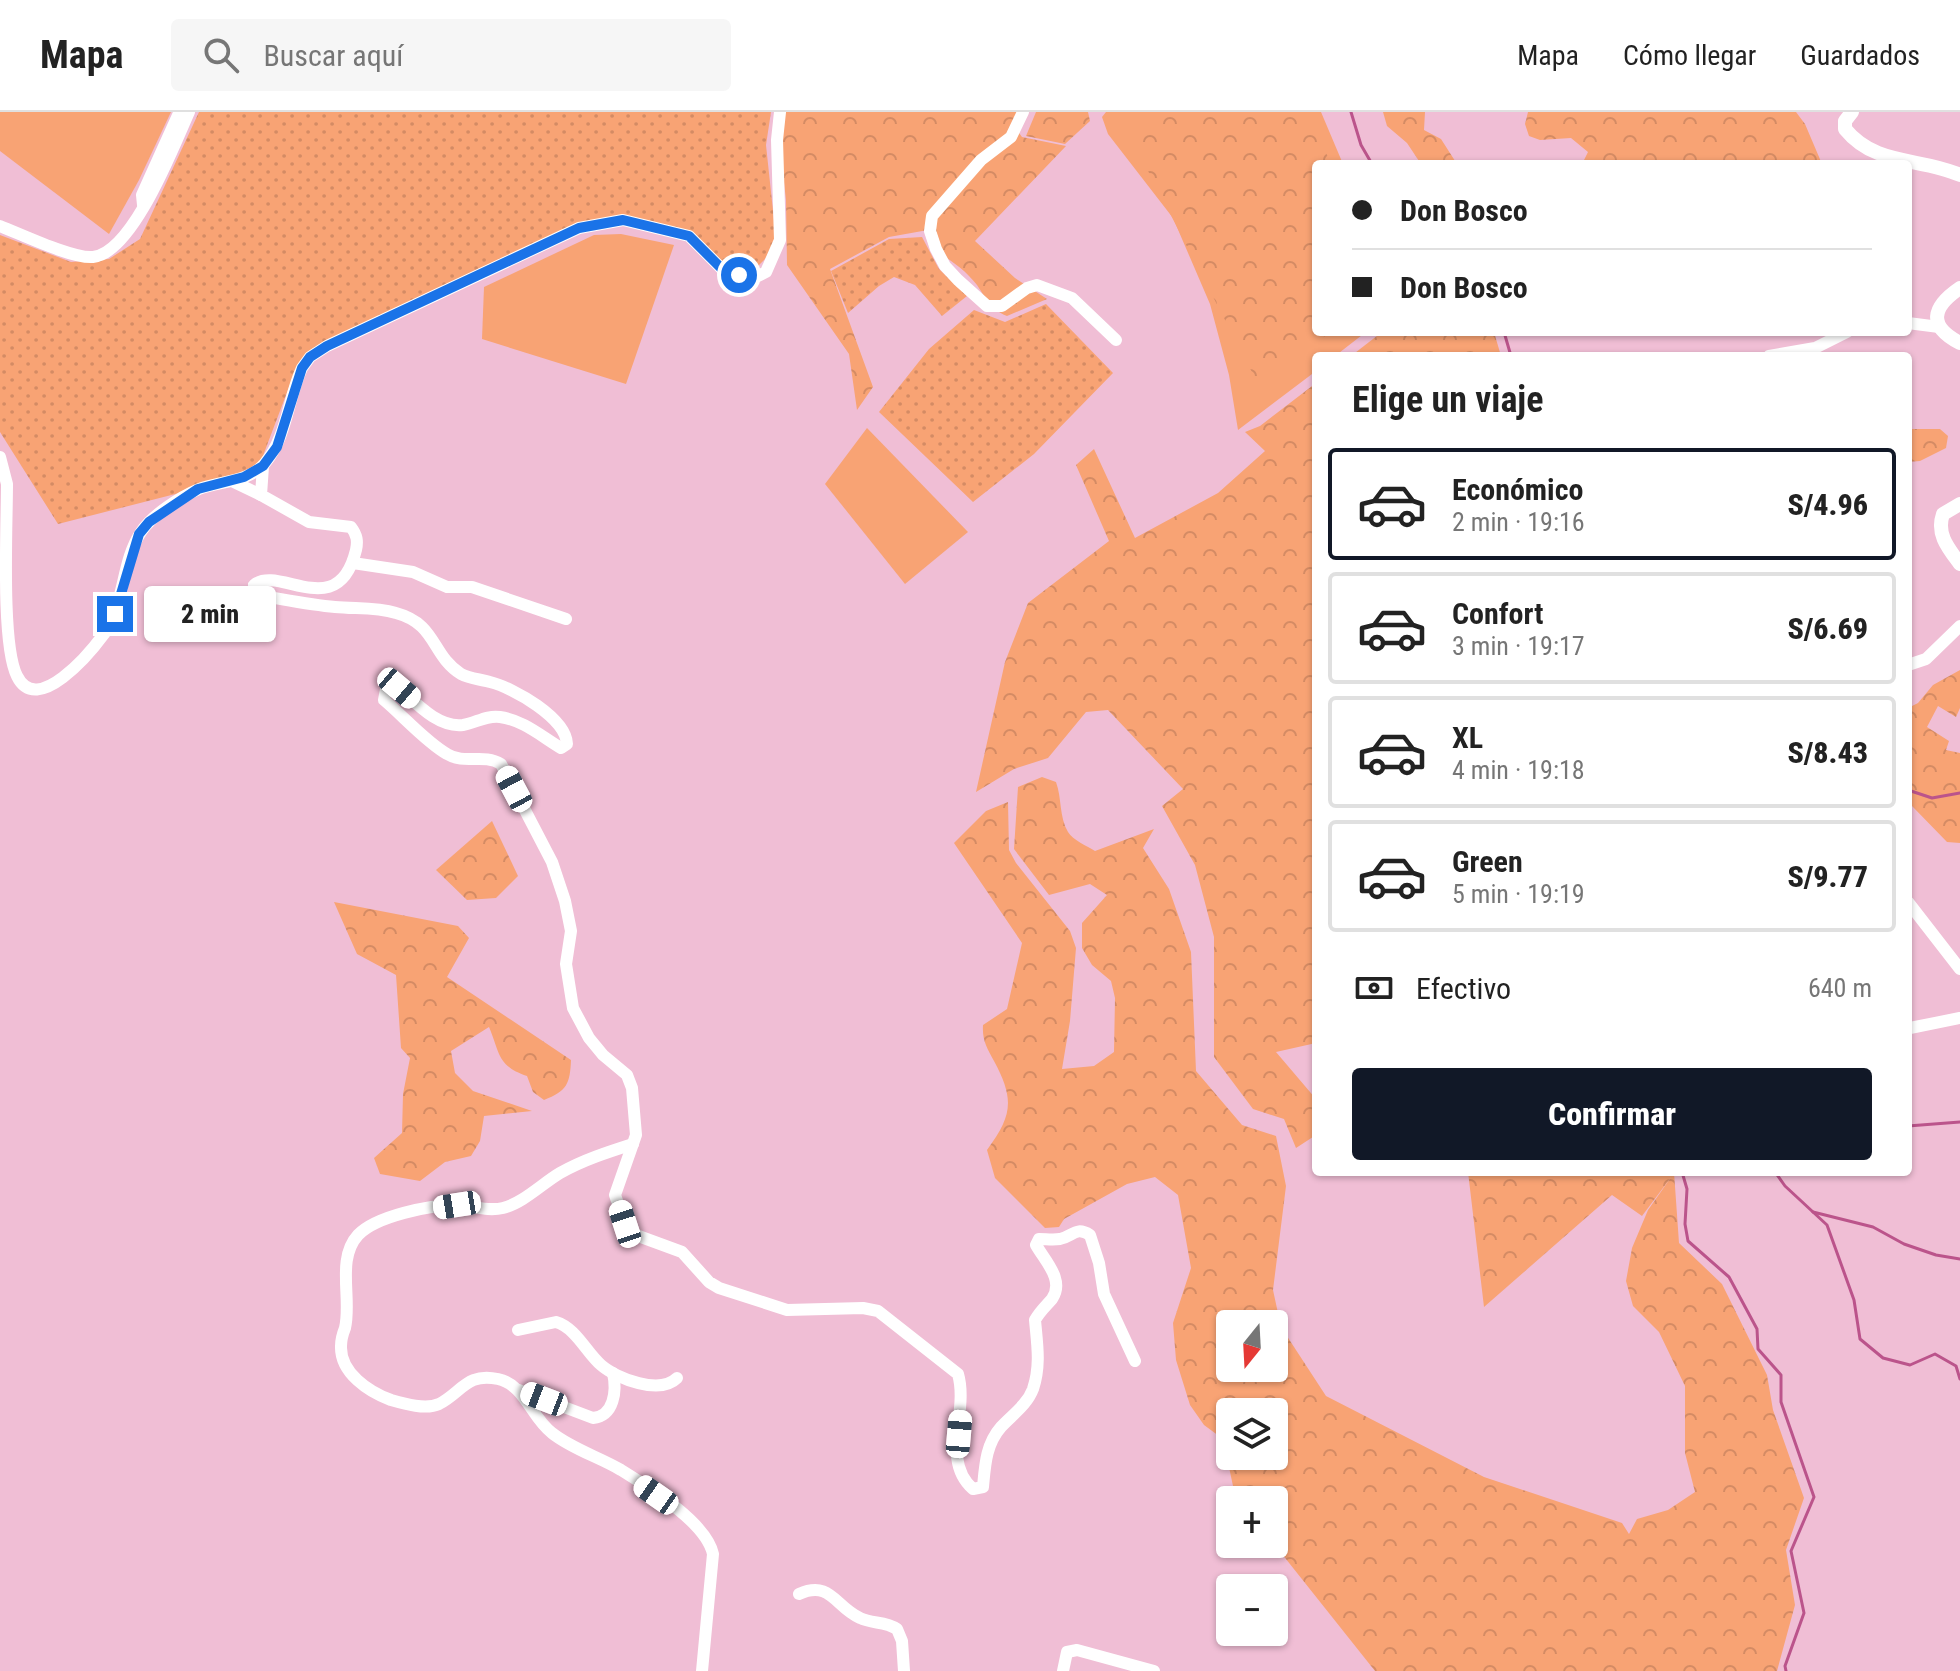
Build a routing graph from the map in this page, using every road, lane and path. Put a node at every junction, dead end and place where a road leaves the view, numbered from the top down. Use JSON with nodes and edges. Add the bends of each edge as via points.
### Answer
{"nodes":[{"id":1,"x":180,"y":112,"type":"edge"},
{"id":2,"x":189,"y":112,"type":"edge"},
{"id":3,"x":780,"y":112,"type":"edge"},
{"id":4,"x":1023,"y":112,"type":"edge"},
{"id":5,"x":1852,"y":112,"type":"edge"},
{"id":6,"x":1899,"y":160,"type":"edge"},
{"id":7,"x":1912,"y":163,"type":"edge"},
{"id":8,"x":1960,"y":175,"type":"edge"},
{"id":9,"x":143,"y":205,"type":"junction"},
{"id":10,"x":0,"y":226,"type":"edge"},
{"id":11,"x":1960,"y":288,"type":"edge"},
{"id":12,"x":1912,"y":324,"type":"edge"},
{"id":13,"x":1939,"y":327,"type":"junction"},
{"id":14,"x":1839,"y":336,"type":"edge"},
{"id":15,"x":1116,"y":340,"type":"dead end"},
{"id":16,"x":1960,"y":343,"type":"edge"},
{"id":17,"x":1792,"y":352,"type":"edge"},
{"id":18,"x":0,"y":457,"type":"edge"},
{"id":19,"x":263,"y":466,"type":"junction"},
{"id":20,"x":232,"y":481,"type":"junction"},
{"id":21,"x":261,"y":495,"type":"junction"},
{"id":22,"x":1960,"y":504,"type":"edge"},
{"id":23,"x":353,"y":563,"type":"junction"},
{"id":24,"x":1960,"y":564,"type":"edge"},
{"id":25,"x":566,"y":619,"type":"dead end"},
{"id":26,"x":1960,"y":626,"type":"edge"},
{"id":27,"x":0,"y":630,"type":"edge"},
{"id":28,"x":10,"y":650,"type":"junction"},
{"id":29,"x":1912,"y":664,"type":"edge"},
{"id":30,"x":1912,"y":907,"type":"edge"},
{"id":31,"x":1960,"y":969,"type":"edge"},
{"id":32,"x":1960,"y":1018,"type":"edge"},
{"id":33,"x":1912,"y":1028,"type":"edge"},
{"id":34,"x":633,"y":1144,"type":"junction"},
{"id":35,"x":518,"y":1330,"type":"dead end"},
{"id":36,"x":1135,"y":1361,"type":"dead end"},
{"id":37,"x":613,"y":1373,"type":"junction"},
{"id":38,"x":677,"y":1378,"type":"dead end"},
{"id":39,"x":519,"y":1390,"type":"junction"},
{"id":40,"x":799,"y":1594,"type":"dead end"},
{"id":41,"x":702,"y":1671,"type":"edge"},
{"id":42,"x":904,"y":1671,"type":"edge"},
{"id":43,"x":1063,"y":1671,"type":"edge"},
{"id":44,"x":1154,"y":1671,"type":"edge"}],
"edges":[{"from":1,"to":9,"type":"street","via":[[142,195]]},
{"from":2,"to":9,"type":"street","via":[[151,198]]},
{"from":3,"to":19,"type":"street","via":[[780,240],[766,272],[754,278],[731,273],[689,236],[623,220],[579,228],[317,352],[302,368],[277,447]]},
{"from":4,"to":15,"type":"street","via":[[1011,137],[981,160],[932,216],[936,249],[945,266],[987,306],[1002,306],[1037,285],[1072,298]]},
{"from":5,"to":6,"type":"main road","via":[[1845,129],[1865,147]]},
{"from":7,"to":8,"type":"main road"},
{"from":9,"to":10,"type":"street","via":[[119,242],[92,257]]},
{"from":11,"to":13,"type":"main road","via":[[1939,308]]},
{"from":12,"to":13,"type":"street"},
{"from":13,"to":16,"type":"main road"},
{"from":14,"to":17,"type":"street"},
{"from":18,"to":28,"type":"street","via":[[7,484]]},
{"from":19,"to":20,"type":"street"},
{"from":19,"to":21,"type":"street"},
{"from":20,"to":21,"type":"street"},
{"from":20,"to":28,"type":"street","via":[[198,489],[149,522],[139,534],[104,634],[51,686],[27,688],[17,677]]},
{"from":21,"to":23,"type":"street","via":[[309,522],[351,527],[357,534]]},
{"from":22,"to":24,"type":"main road","via":[[1943,514],[1940,526]]},
{"from":23,"to":25,"type":"street","via":[[413,572],[447,587],[472,587]]},
{"from":23,"to":34,"type":"street","via":[[333,585],[310,588],[265,580],[254,585],[263,596],[372,608],[412,619],[433,636],[461,674],[527,699],[565,732],[567,744],[561,748],[512,720],[486,717],[449,724],[399,688],[383,694],[447,754],[463,760],[491,758],[501,764],[552,862],[565,901],[573,1008],[589,1038],[627,1075],[632,1088]]},
{"from":26,"to":29,"type":"street","via":[[1926,659]]},
{"from":27,"to":28,"type":"street"},
{"from":30,"to":31,"type":"street"},
{"from":32,"to":33,"type":"street"},
{"from":34,"to":36,"type":"street","via":[[615,1195],[633,1234],[682,1252],[719,1288],[787,1310],[878,1311],[958,1374],[956,1458],[973,1489],[983,1487],[999,1429],[1032,1390],[1039,1346],[1035,1320],[1057,1288],[1036,1245],[1039,1239],[1064,1238],[1080,1230],[1090,1235],[1104,1294]]},
{"from":34,"to":39,"type":"street","via":[[575,1165],[506,1208],[457,1205],[385,1219],[358,1235],[346,1260],[348,1316],[340,1346],[356,1379],[379,1395],[424,1407],[438,1404],[476,1378],[498,1379]]},
{"from":35,"to":37,"type":"street","via":[[563,1324]]},
{"from":37,"to":38,"type":"street","via":[[657,1386]]},
{"from":37,"to":39,"type":"street","via":[[609,1410],[600,1417]]},
{"from":39,"to":41,"type":"street","via":[[552,1434],[621,1470],[687,1517],[711,1545]]},
{"from":40,"to":42,"type":"street","via":[[820,1590],[855,1616],[897,1629]]},
{"from":43,"to":44,"type":"street","via":[[1067,1652],[1077,1650]]}]}
